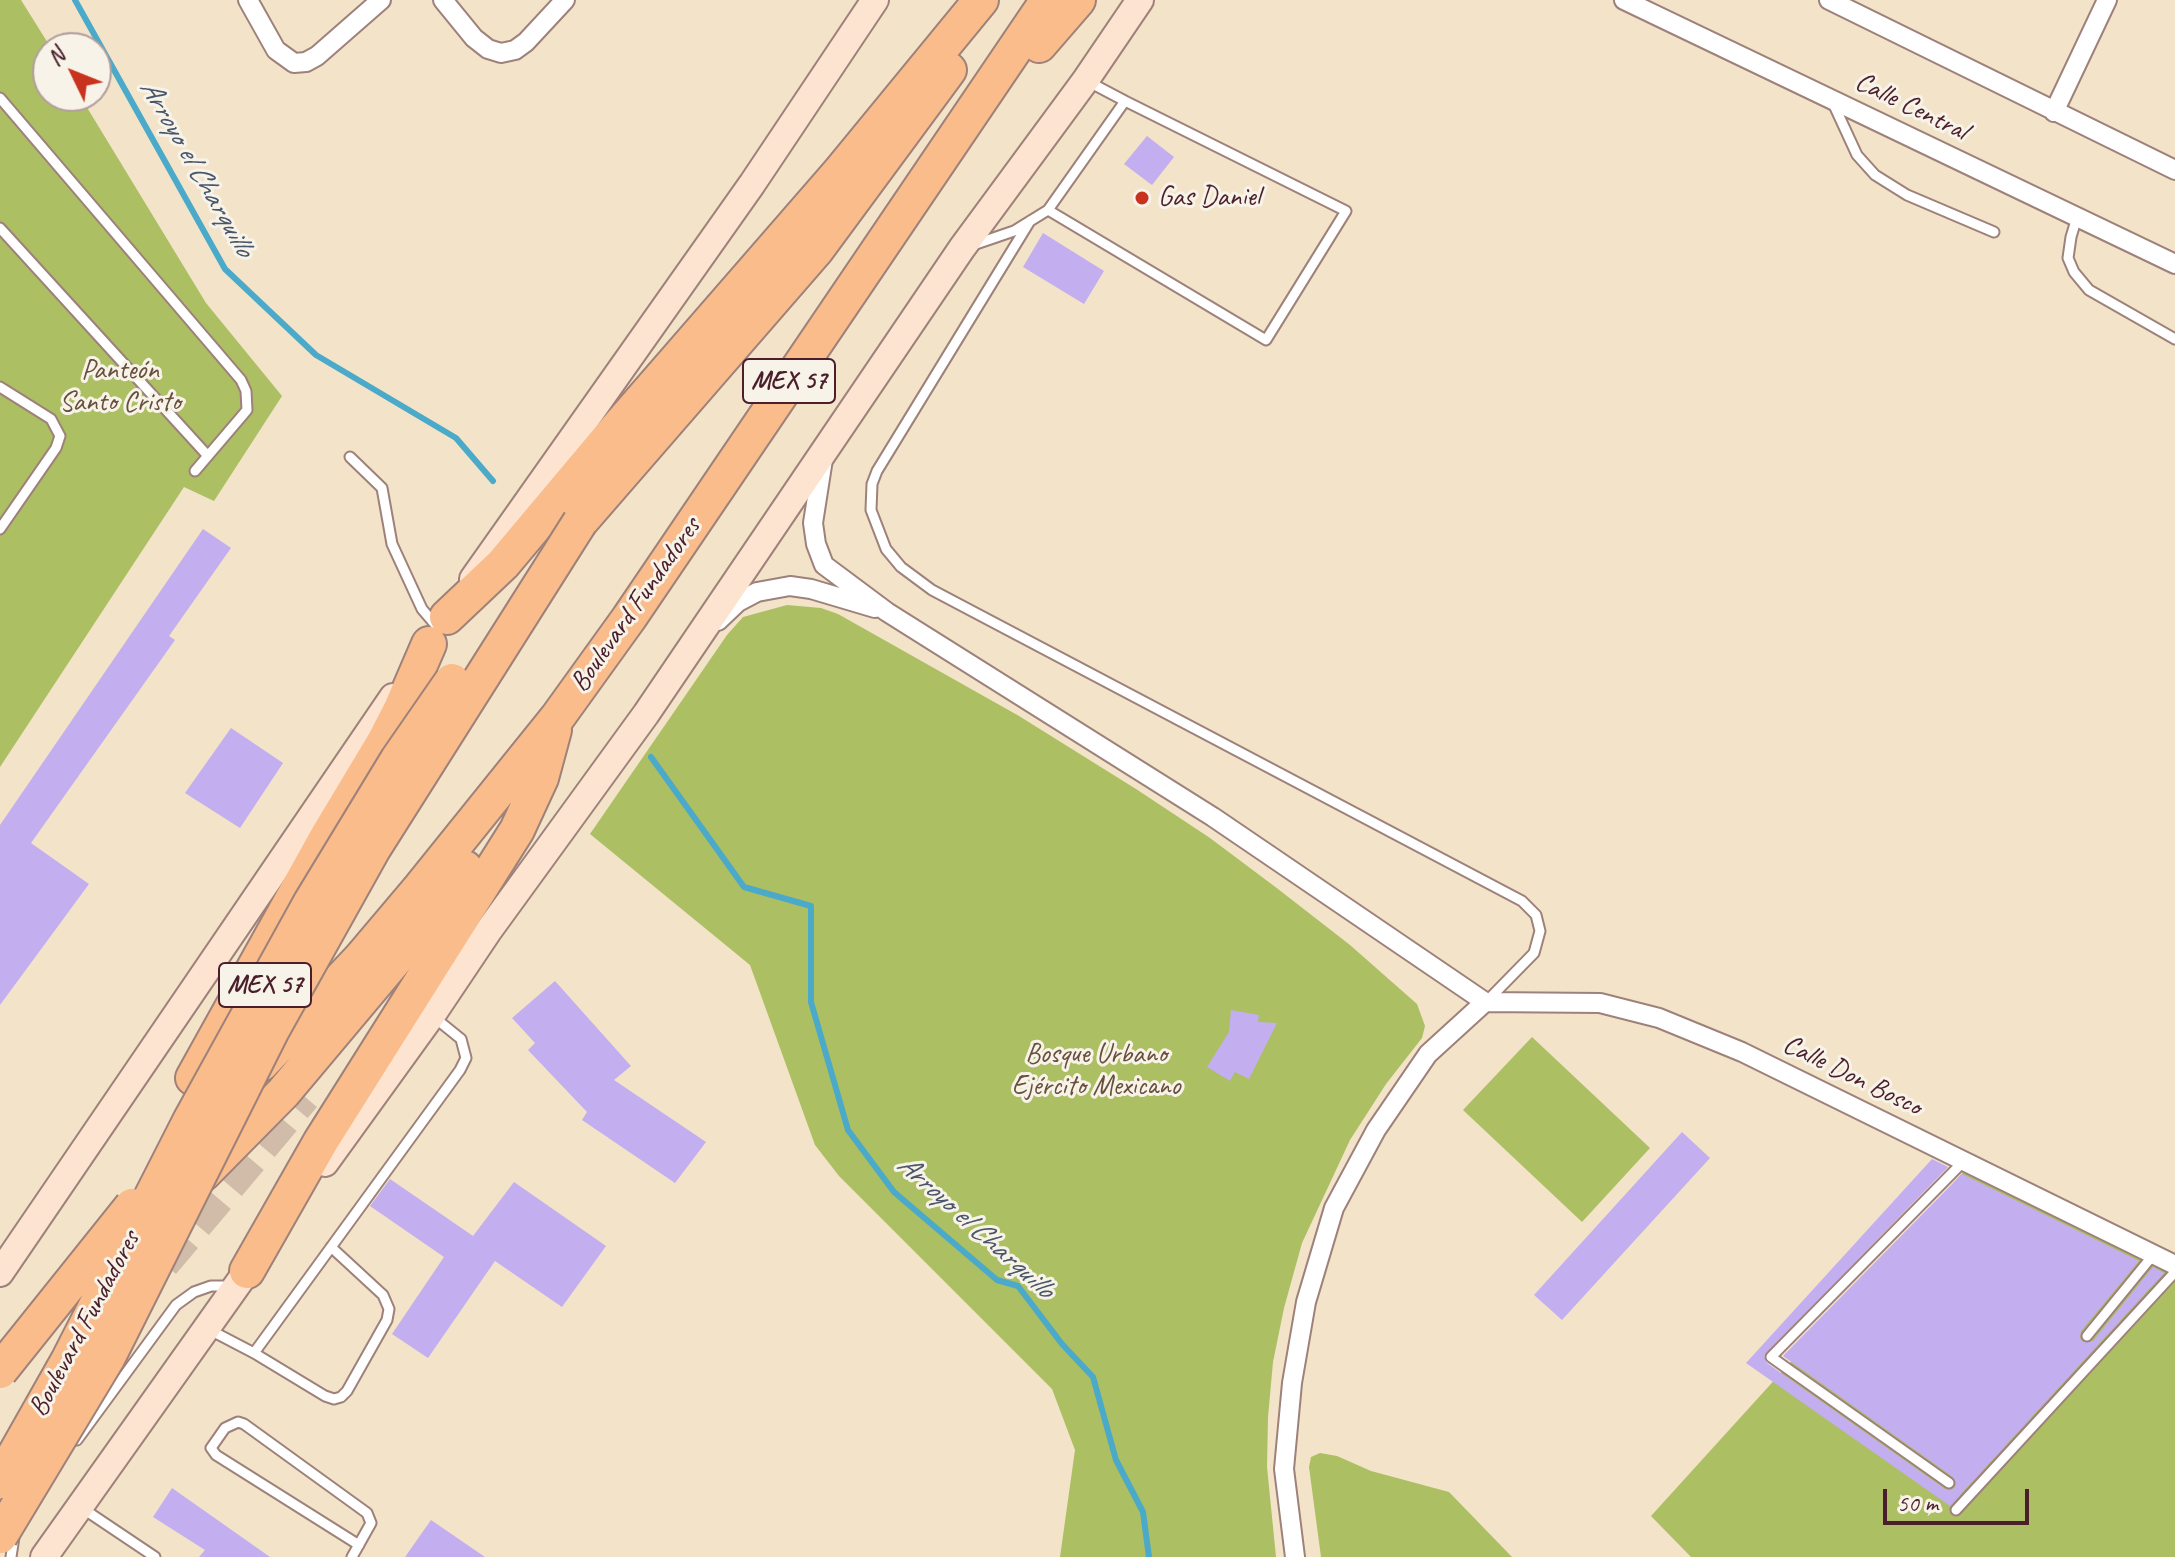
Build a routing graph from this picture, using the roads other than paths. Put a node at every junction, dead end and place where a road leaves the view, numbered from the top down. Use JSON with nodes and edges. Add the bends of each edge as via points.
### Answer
{"nodes":[{"id":1,"x":248,"y":0,"type":"edge"},
{"id":2,"x":381,"y":0,"type":"edge"},
{"id":3,"x":443,"y":0,"type":"edge"},
{"id":4,"x":565,"y":0,"type":"edge"},
{"id":5,"x":875,"y":0,"type":"edge"},
{"id":6,"x":981,"y":0,"type":"edge"},
{"id":7,"x":997,"y":0,"type":"edge"},
{"id":8,"x":1048,"y":0,"type":"edge"},
{"id":9,"x":1078,"y":0,"type":"edge"},
{"id":10,"x":1140,"y":0,"type":"edge"},
{"id":11,"x":1624,"y":0,"type":"edge"},
{"id":12,"x":1829,"y":0,"type":"edge"},
{"id":13,"x":2107,"y":0,"type":"edge"},
{"id":14,"x":1085,"y":81,"type":"junction"},
{"id":15,"x":0,"y":98,"type":"edge"},
{"id":16,"x":1832,"y":100,"type":"junction"},
{"id":17,"x":1125,"y":101,"type":"junction"},
{"id":18,"x":2054,"y":112,"type":"junction"},
{"id":19,"x":951,"y":143,"type":"junction"},
{"id":20,"x":2175,"y":170,"type":"edge"},
{"id":21,"x":1048,"y":210,"type":"junction"},
{"id":22,"x":2077,"y":217,"type":"junction"},
{"id":23,"x":1030,"y":221,"type":"junction"},
{"id":24,"x":0,"y":228,"type":"edge"},
{"id":25,"x":1994,"y":232,"type":"dead end"},
{"id":26,"x":962,"y":248,"type":"junction"},
{"id":27,"x":2175,"y":264,"type":"edge"},
{"id":28,"x":2175,"y":339,"type":"edge"},
{"id":29,"x":0,"y":387,"type":"edge"},
{"id":30,"x":825,"y":453,"type":"junction"},
{"id":31,"x":208,"y":456,"type":"junction"},
{"id":32,"x":350,"y":457,"type":"dead end"},
{"id":33,"x":195,"y":471,"type":"dead end"},
{"id":34,"x":558,"y":504,"type":"junction"},
{"id":35,"x":0,"y":529,"type":"edge"},
{"id":36,"x":887,"y":612,"type":"junction"},
{"id":37,"x":438,"y":630,"type":"junction"},
{"id":38,"x":696,"y":642,"type":"junction"},
{"id":39,"x":557,"y":718,"type":"junction"},
{"id":40,"x":527,"y":781,"type":"junction"},
{"id":41,"x":1485,"y":1002,"type":"junction"},
{"id":42,"x":432,"y":1015,"type":"junction"},
{"id":43,"x":193,"y":1078,"type":"dead end"},
{"id":44,"x":304,"y":1096,"type":"tunnel mouth"},
{"id":45,"x":1963,"y":1162,"type":"junction"},
{"id":46,"x":331,"y":1247,"type":"junction"},
{"id":47,"x":2154,"y":1254,"type":"junction"},
{"id":48,"x":2175,"y":1265,"type":"edge"},
{"id":49,"x":2175,"y":1272,"type":"edge"},
{"id":50,"x":0,"y":1273,"type":"edge"},
{"id":51,"x":242,"y":1278,"type":"junction"},
{"id":52,"x":208,"y":1329,"type":"junction"},
{"id":53,"x":2087,"y":1336,"type":"dead end"},
{"id":54,"x":254,"y":1353,"type":"junction"},
{"id":55,"x":0,"y":1371,"type":"edge"},
{"id":56,"x":0,"y":1398,"type":"edge"},
{"id":57,"x":71,"y":1450,"type":"dead end"},
{"id":58,"x":0,"y":1481,"type":"edge"},
{"id":59,"x":1949,"y":1483,"type":"dead end"},
{"id":60,"x":80,"y":1506,"type":"junction"},
{"id":61,"x":1956,"y":1510,"type":"dead end"},
{"id":62,"x":10,"y":1531,"type":"edge"},
{"id":63,"x":359,"y":1545,"type":"junction"},
{"id":64,"x":11,"y":1557,"type":"edge"},
{"id":65,"x":44,"y":1557,"type":"edge"},
{"id":66,"x":155,"y":1557,"type":"edge"},
{"id":67,"x":352,"y":1557,"type":"edge"},
{"id":68,"x":1295,"y":1557,"type":"edge"}],
"edges":[{"from":1,"to":2,"type":"street","via":[[265,33],[294,63],[317,56]]},
{"from":3,"to":4,"type":"street","via":[[474,38],[501,53],[526,42]]},
{"from":5,"to":34,"type":"main road","via":[[752,184]]},
{"from":6,"to":34,"type":"highway"},
{"from":7,"to":34,"type":"highway","name":"Boulevard Fundadores","number":"MEX 57","via":[[817,249]]},
{"from":8,"to":19,"type":"highway","name":"Boulevard Fundadores","number":"MEX 57"},
{"from":9,"to":19,"type":"highway"},
{"from":10,"to":14,"type":"main road"},
{"from":11,"to":16,"type":"street","name":"Calle Central"},
{"from":12,"to":18,"type":"street"},
{"from":13,"to":18,"type":"street"},
{"from":14,"to":17,"type":"lane"},
{"from":14,"to":26,"type":"main road"},
{"from":15,"to":31,"type":"lane","via":[[241,380],[247,410]]},
{"from":16,"to":22,"type":"street","name":"Calle Central"},
{"from":16,"to":25,"type":"lane","via":[[1857,155],[1875,175],[1907,195]]},
{"from":17,"to":21,"type":"lane"},
{"from":17,"to":21,"type":"lane","via":[[1346,211],[1266,340]]},
{"from":18,"to":20,"type":"street"},
{"from":19,"to":39,"type":"highway","name":"Boulevard Fundadores","number":"MEX 57"},
{"from":21,"to":23,"type":"lane"},
{"from":22,"to":27,"type":"street","name":"Calle Central"},
{"from":22,"to":28,"type":"lane","via":[[2068,258],[2074,272],[2089,290]]},
{"from":23,"to":26,"type":"lane"},
{"from":23,"to":41,"type":"lane","via":[[877,471],[871,510],[886,549],[932,590],[1522,901],[1536,915],[1540,931],[1534,953]]},
{"from":24,"to":31,"type":"lane"},
{"from":26,"to":30,"type":"main road"},
{"from":29,"to":35,"type":"lane","via":[[51,419],[60,436]]},
{"from":30,"to":36,"type":"street","via":[[813,523],[824,565]]},
{"from":30,"to":38,"type":"main road"},
{"from":31,"to":33,"type":"lane"},
{"from":32,"to":37,"type":"lane","via":[[382,488],[392,544],[422,609]]},
{"from":34,"to":37,"type":"highway","via":[[496,560]]},
{"from":34,"to":58,"type":"highway","name":"Boulevard Fundadores","number":"MEX 57","bridge":true,"via":[[456,674],[353,830],[190,1121],[69,1359]]},
{"from":34,"to":62,"type":"highway","bridge":true,"via":[[272,1030],[108,1357]]},
{"from":36,"to":38,"type":"street","via":[[790,586],[738,602]]},
{"from":36,"to":41,"type":"street","via":[[1213,817]]},
{"from":37,"to":43,"type":"highway","via":[[384,742]]},
{"from":37,"to":50,"type":"main road"},
{"from":38,"to":42,"type":"main road"},
{"from":39,"to":40,"type":"highway"},
{"from":39,"to":51,"type":"highway","via":[[541,778],[517,830],[321,1141]]},
{"from":39,"to":55,"type":"highway","name":"Boulevard Fundadores","number":"MEX 57","bridge":true,"via":[[391,923],[114,1227]]},
{"from":40,"to":44,"type":"highway","via":[[514,816],[426,945],[348,1048]]},
{"from":40,"to":56,"type":"highway","bridge":true,"via":[[409,943],[283,1093],[149,1228]]},
{"from":41,"to":45,"type":"street","name":"Calle Don Bosco","via":[[1600,1003],[1659,1018],[1742,1052]]},
{"from":41,"to":68,"type":"street","via":[[1428,1054],[1376,1130],[1334,1208],[1306,1302],[1292,1383],[1284,1469]]},
{"from":42,"to":46,"type":"lane","via":[[461,1039],[466,1058]]},
{"from":42,"to":51,"type":"main road"},
{"from":45,"to":47,"type":"street","name":"Calle Don Bosco"},
{"from":45,"to":59,"type":"lane","via":[[1771,1357]]},
{"from":46,"to":54,"type":"lane"},
{"from":46,"to":54,"type":"lane","via":[[383,1295],[389,1309],[347,1391],[334,1399],[325,1396]]},
{"from":47,"to":48,"type":"street","name":"Calle Don Bosco"},
{"from":47,"to":53,"type":"lane"},
{"from":49,"to":61,"type":"lane"},
{"from":51,"to":52,"type":"main road"},
{"from":51,"to":57,"type":"lane","via":[[194,1292],[176,1305]]},
{"from":52,"to":54,"type":"lane"},
{"from":52,"to":60,"type":"main road"},
{"from":60,"to":65,"type":"main road"},
{"from":60,"to":66,"type":"lane"},
{"from":62,"to":64,"type":"lane"},
{"from":63,"to":63,"type":"lane","via":[[371,1523],[367,1513],[244,1424],[225,1428],[211,1448],[216,1455]]},
{"from":63,"to":67,"type":"lane"}]}
